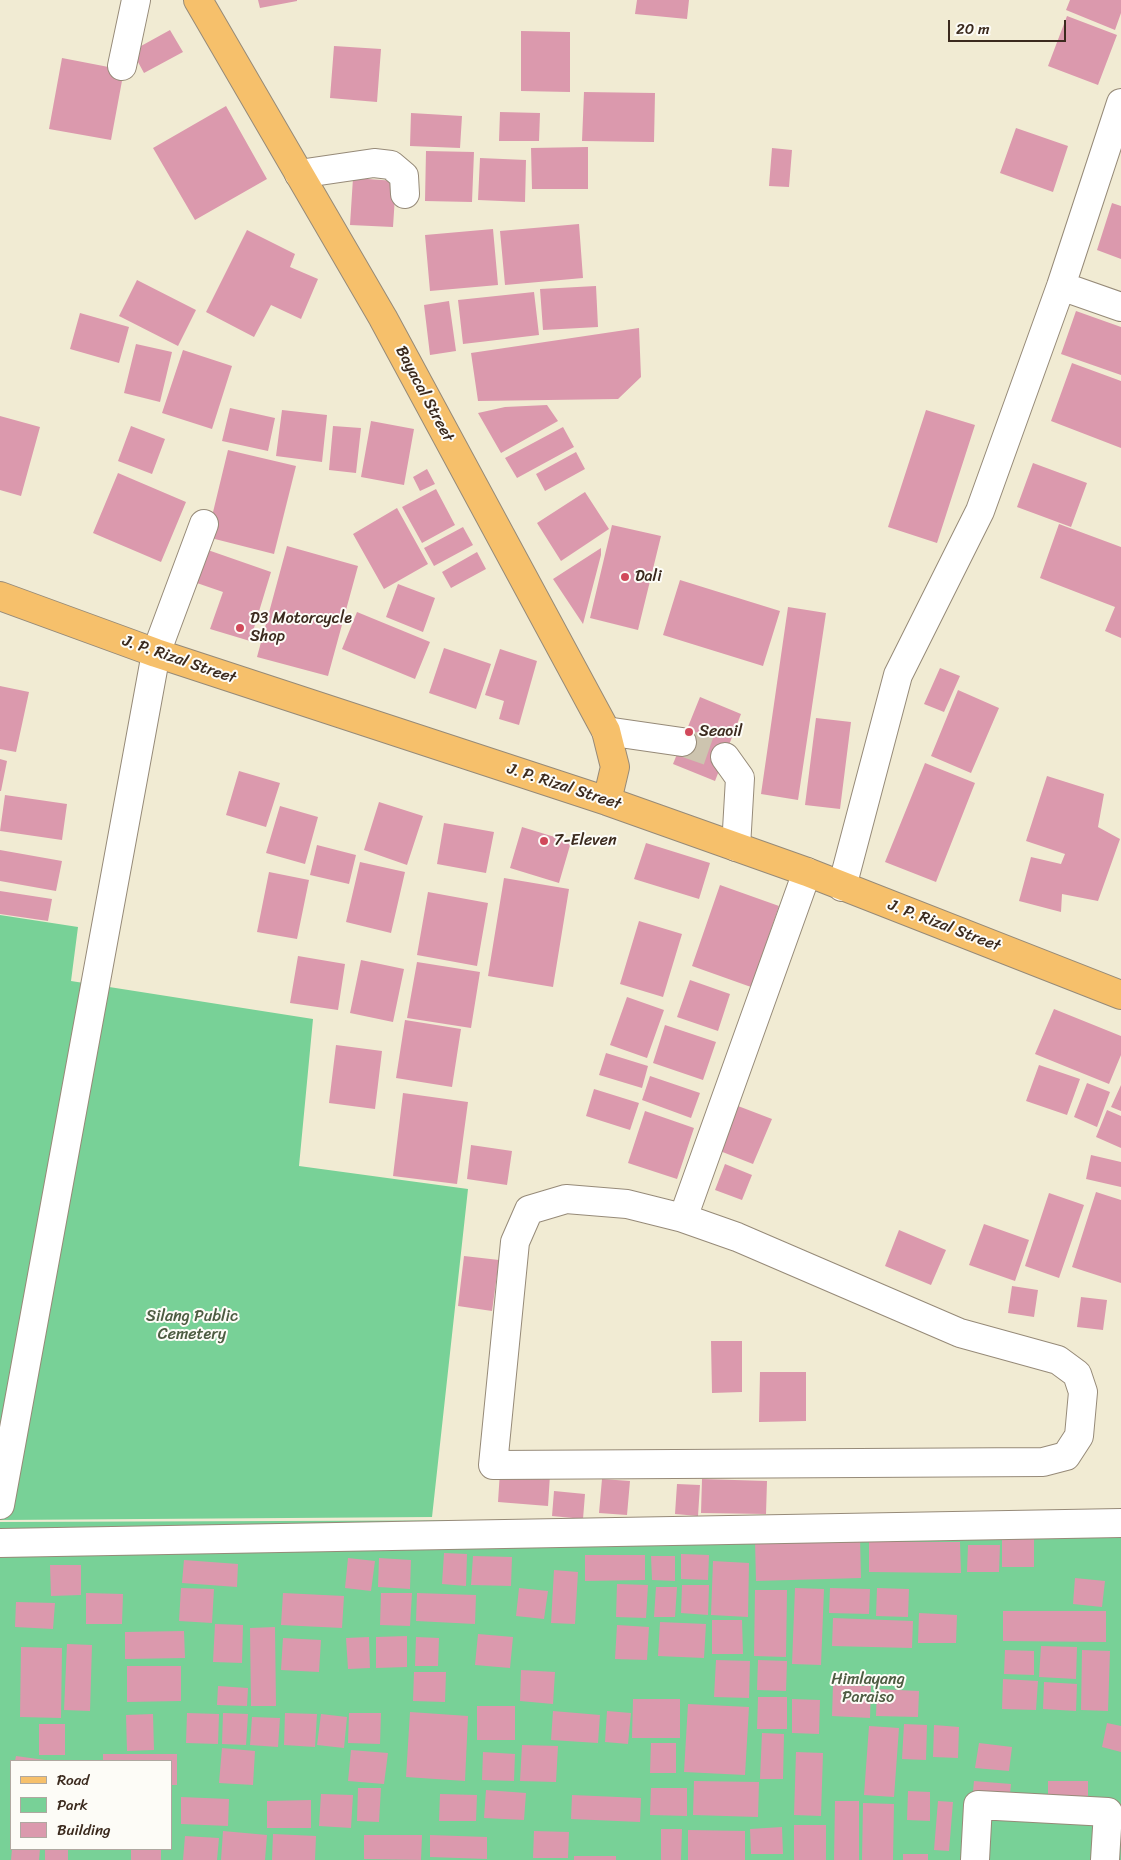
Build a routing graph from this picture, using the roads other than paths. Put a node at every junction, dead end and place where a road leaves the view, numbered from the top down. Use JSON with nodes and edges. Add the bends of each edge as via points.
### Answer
{"nodes":[{"id":1,"x":136,"y":0,"type":"edge"},
{"id":2,"x":198,"y":0,"type":"edge"},
{"id":3,"x":122,"y":66,"type":"dead end"},
{"id":4,"x":1121,"y":103,"type":"edge"},
{"id":5,"x":1115,"y":141,"type":"edge"},
{"id":6,"x":299,"y":174,"type":"junction"},
{"id":7,"x":405,"y":194,"type":"dead end"},
{"id":8,"x":1061,"y":286,"type":"junction"},
{"id":9,"x":1121,"y":307,"type":"edge"},
{"id":10,"x":204,"y":524,"type":"dead end"},
{"id":11,"x":0,"y":596,"type":"edge"},
{"id":12,"x":156,"y":654,"type":"junction"},
{"id":13,"x":606,"y":730,"type":"junction"},
{"id":14,"x":682,"y":742,"type":"tunnel mouth"},
{"id":15,"x":724,"y":757,"type":"tunnel mouth"},
{"id":16,"x":607,"y":801,"type":"junction"},
{"id":17,"x":736,"y":847,"type":"junction"},
{"id":18,"x":807,"y":872,"type":"junction"},
{"id":19,"x":842,"y":887,"type":"junction"},
{"id":20,"x":1121,"y":995,"type":"edge"},
{"id":21,"x":683,"y":1218,"type":"junction"},
{"id":22,"x":0,"y":1505,"type":"edge"},
{"id":23,"x":1121,"y":1523,"type":"edge"},
{"id":24,"x":0,"y":1543,"type":"edge"},
{"id":25,"x":975,"y":1860,"type":"edge"},
{"id":26,"x":1107,"y":1860,"type":"edge"}],
"edges":[{"from":1,"to":3,"type":"street"},
{"from":2,"to":6,"type":"main road","name":"Bayacal Street"},
{"from":4,"to":5,"type":"street"},
{"from":5,"to":8,"type":"street"},
{"from":6,"to":7,"type":"street","via":[[374,164],[391,165],[404,176]]},
{"from":6,"to":13,"type":"main road","name":"Bayacal Street","via":[[383,318]]},
{"from":8,"to":9,"type":"street"},
{"from":8,"to":19,"type":"street","via":[[980,511],[898,675]]},
{"from":10,"to":12,"type":"street"},
{"from":11,"to":12,"type":"main road","name":"J. P. Rizal Street"},
{"from":12,"to":16,"type":"main road","name":"J. P. Rizal Street"},
{"from":12,"to":22,"type":"street"},
{"from":13,"to":14,"type":"street"},
{"from":13,"to":16,"type":"main road","name":"Bayacal Street","via":[[615,767]]},
{"from":15,"to":17,"type":"street","via":[[740,778]]},
{"from":16,"to":17,"type":"main road","name":"J. P. Rizal Street"},
{"from":17,"to":18,"type":"main road","name":"J. P. Rizal Street"},
{"from":18,"to":19,"type":"main road","name":"J. P. Rizal Street"},
{"from":18,"to":21,"type":"street"},
{"from":19,"to":20,"type":"main road","name":"J. P. Rizal Street"},
{"from":21,"to":21,"type":"street","via":[[627,1204],[566,1199],[529,1210],[515,1242],[493,1465],[1043,1462],[1066,1456],[1079,1436],[1083,1392],[1077,1374],[1058,1360],[960,1333],[737,1237]]},
{"from":23,"to":24,"type":"street"},
{"from":25,"to":26,"type":"street","via":[[978,1805],[1108,1812]]}]}
